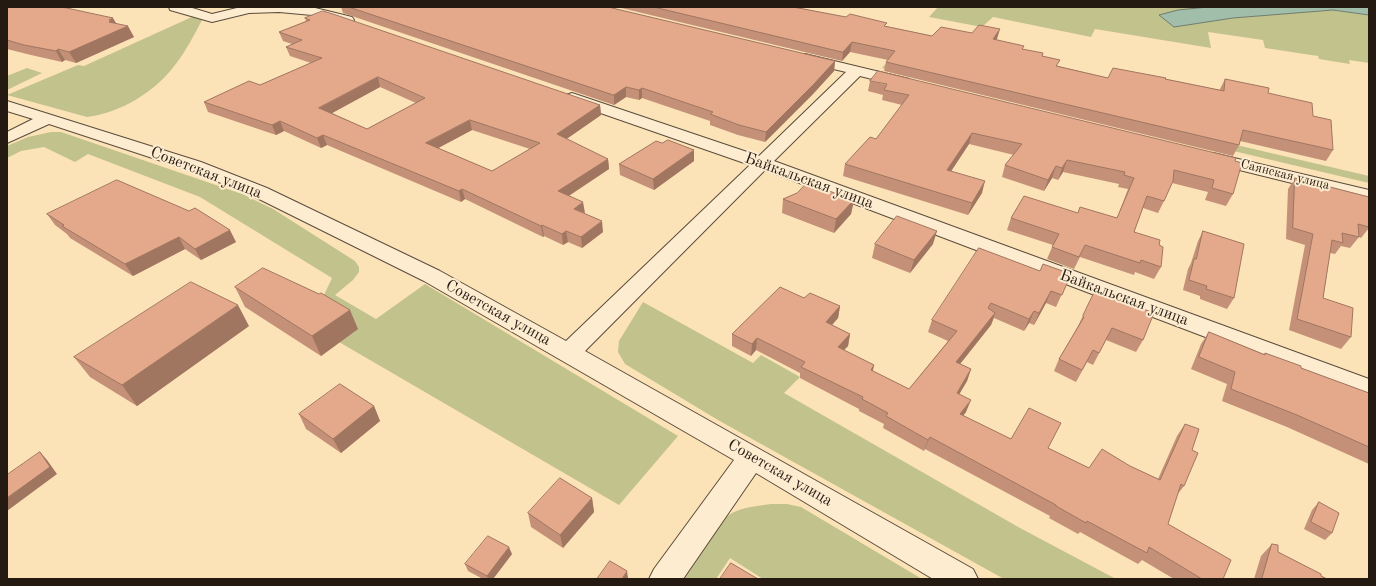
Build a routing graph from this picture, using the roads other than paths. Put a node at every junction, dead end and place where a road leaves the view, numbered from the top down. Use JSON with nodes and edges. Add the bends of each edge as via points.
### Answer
{"nodes":[{"id":1,"x":175,"y":7,"type":"edge"},
{"id":2,"x":244,"y":9,"type":"edge"},
{"id":3,"x":367,"y":26,"type":"edge"},
{"id":4,"x":788,"y":54,"type":"edge"},
{"id":5,"x":858,"y":70,"type":"junction"},
{"id":6,"x":918,"y":85,"type":"edge"},
{"id":7,"x":553,"y":92,"type":"edge"},
{"id":8,"x":7,"y":106,"type":"edge"},
{"id":9,"x":47,"y":118,"type":"junction"},
{"id":10,"x":7,"y":138,"type":"edge"},
{"id":11,"x":1201,"y":154,"type":"edge"},
{"id":12,"x":762,"y":164,"type":"junction"},
{"id":13,"x":1369,"y":196,"type":"edge"},
{"id":14,"x":569,"y":353,"type":"junction"},
{"id":15,"x":1369,"y":389,"type":"edge"},
{"id":16,"x":752,"y":457,"type":"junction"},
{"id":17,"x":665,"y":579,"type":"edge"},
{"id":18,"x":962,"y":579,"type":"edge"}],
"edges":[{"from":1,"to":2,"type":"street","via":[[212,18]]},
{"from":2,"to":3,"type":"street","via":[[279,8],[312,11]]},
{"from":4,"to":5,"type":"street"},
{"from":5,"to":6,"type":"street"},
{"from":5,"to":12,"type":"street"},
{"from":7,"to":12,"type":"street","name":"Байкальская улица"},
{"from":8,"to":9,"type":"street","name":"Советская улица"},
{"from":9,"to":10,"type":"street"},
{"from":9,"to":14,"type":"street","name":"Советская улица","via":[[195,166],[260,192],[432,276]]},
{"from":11,"to":13,"type":"street","name":"Саянская улица"},
{"from":12,"to":14,"type":"street"},
{"from":12,"to":15,"type":"street","name":"Байкальская улица"},
{"from":14,"to":16,"type":"street","name":"Советская улица"},
{"from":16,"to":17,"type":"street"},
{"from":16,"to":18,"type":"street","name":"Советская улица"}]}
